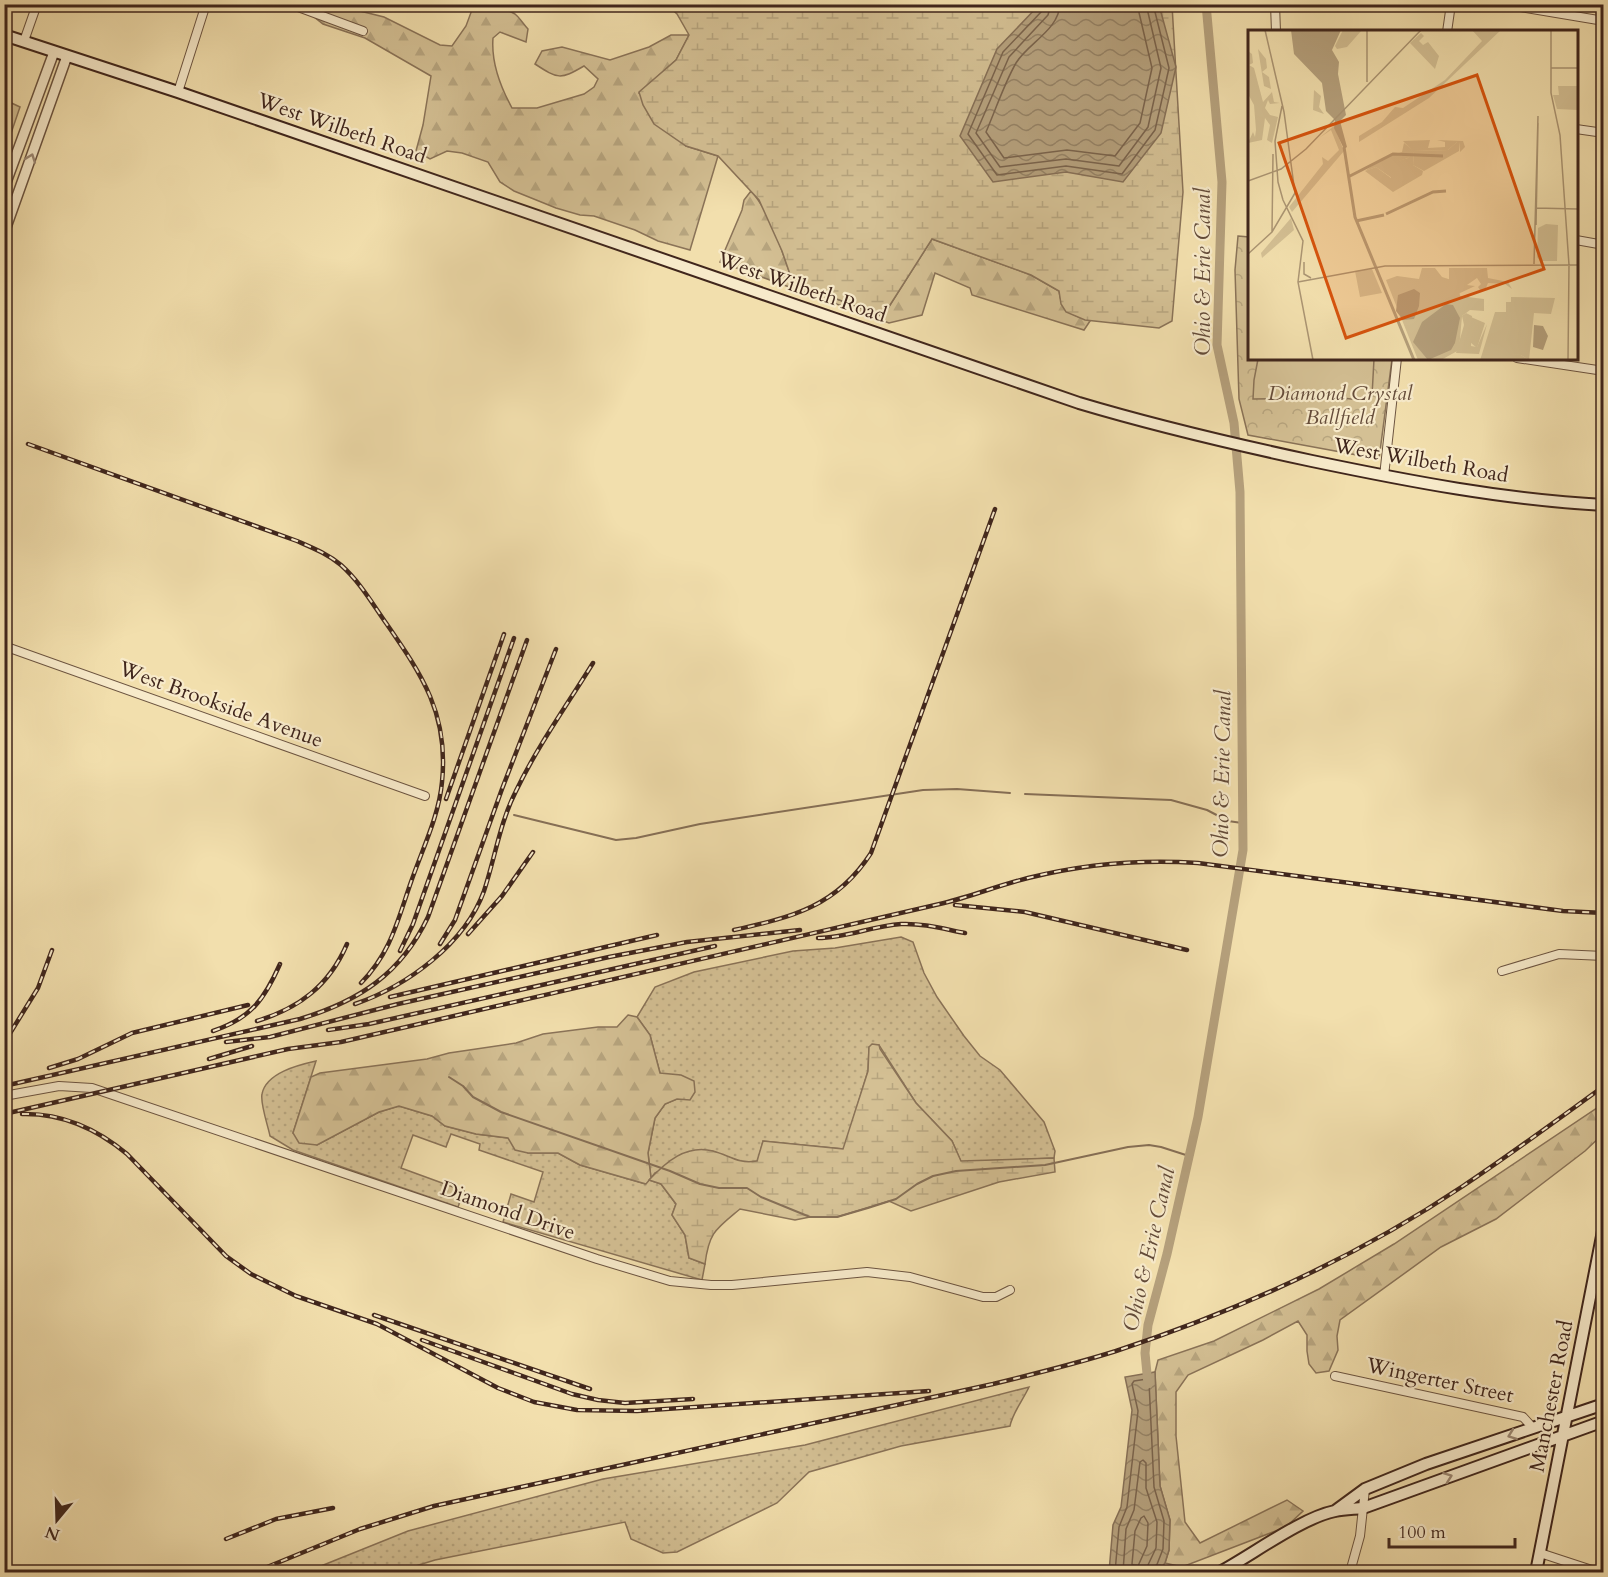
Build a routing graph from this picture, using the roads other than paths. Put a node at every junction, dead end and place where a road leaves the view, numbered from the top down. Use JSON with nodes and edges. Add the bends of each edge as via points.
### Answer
{"nodes":[{"id":1,"x":37,"y":4,"type":"edge"},
{"id":2,"x":206,"y":4,"type":"edge"},
{"id":3,"x":290,"y":4,"type":"edge"},
{"id":4,"x":1275,"y":4,"type":"edge"},
{"id":5,"x":1451,"y":4,"type":"edge"},
{"id":6,"x":1502,"y":4,"type":"edge"},
{"id":7,"x":1604,"y":21,"type":"edge"},
{"id":8,"x":1276,"y":30,"type":"edge"},
{"id":9,"x":1447,"y":30,"type":"edge"},
{"id":10,"x":363,"y":32,"type":"dead end"},
{"id":11,"x":4,"y":34,"type":"edge"},
{"id":12,"x":24,"y":41,"type":"junction"},
{"id":13,"x":54,"y":52,"type":"junction"},
{"id":14,"x":68,"y":56,"type":"junction"},
{"id":15,"x":178,"y":92,"type":"junction"},
{"id":16,"x":1578,"y":129,"type":"edge"},
{"id":17,"x":1604,"y":133,"type":"edge"},
{"id":18,"x":4,"y":188,"type":"edge"},
{"id":19,"x":4,"y":233,"type":"edge"},
{"id":20,"x":1578,"y":240,"type":"edge"},
{"id":21,"x":1604,"y":245,"type":"edge"},
{"id":22,"x":1397,"y":360,"type":"edge"},
{"id":23,"x":1530,"y":360,"type":"edge"},
{"id":24,"x":1604,"y":371,"type":"edge"},
{"id":25,"x":1384,"y":476,"type":"junction"},
{"id":26,"x":1604,"y":505,"type":"edge"},
{"id":27,"x":4,"y":646,"type":"edge"},
{"id":28,"x":425,"y":796,"type":"dead end"},
{"id":29,"x":1604,"y":956,"type":"edge"},
{"id":30,"x":1502,"y":971,"type":"dead end"},
{"id":31,"x":4,"y":1096,"type":"edge"},
{"id":32,"x":1604,"y":1226,"type":"edge"},
{"id":33,"x":1010,"y":1290,"type":"dead end"},
{"id":34,"x":1335,"y":1376,"type":"dead end"},
{"id":35,"x":1604,"y":1404,"type":"edge"},
{"id":36,"x":1568,"y":1416,"type":"junction"},
{"id":37,"x":1604,"y":1421,"type":"edge"},
{"id":38,"x":1533,"y":1428,"type":"junction"},
{"id":39,"x":1564,"y":1437,"type":"junction"},
{"id":40,"x":1365,"y":1489,"type":"junction"},
{"id":41,"x":1363,"y":1508,"type":"junction"},
{"id":42,"x":1335,"y":1511,"type":"junction"},
{"id":43,"x":1540,"y":1553,"type":"junction"},
{"id":44,"x":1220,"y":1572,"type":"edge"},
{"id":45,"x":1350,"y":1572,"type":"edge"},
{"id":46,"x":1536,"y":1572,"type":"edge"},
{"id":47,"x":1598,"y":1572,"type":"edge"}],
"edges":[{"from":1,"to":12,"type":"street"},
{"from":2,"to":15,"type":"street"},
{"from":3,"to":10,"type":"street"},
{"from":4,"to":8,"type":"street"},
{"from":5,"to":9,"type":"street"},
{"from":6,"to":7,"type":"street"},
{"from":11,"to":12,"type":"main road","name":"West Wilbeth Road"},
{"from":12,"to":13,"type":"main road","name":"West Wilbeth Road"},
{"from":13,"to":14,"type":"main road","name":"West Wilbeth Road"},
{"from":13,"to":18,"type":"street"},
{"from":14,"to":15,"type":"main road","name":"West Wilbeth Road"},
{"from":19,"to":14,"type":"street","one_way":true},
{"from":15,"to":25,"type":"main road","name":"West Wilbeth Road","via":[[1079,403],[1210,440]]},
{"from":16,"to":17,"type":"street"},
{"from":20,"to":21,"type":"street"},
{"from":22,"to":25,"type":"street"},
{"from":23,"to":24,"type":"street"},
{"from":25,"to":26,"type":"main road","name":"West Wilbeth Road"},
{"from":27,"to":28,"type":"street","name":"West Brookside Avenue"},
{"from":29,"to":30,"type":"street","via":[[1559,954]]},
{"from":31,"to":33,"type":"street","name":"Diamond Drive","via":[[58,1086],[92,1088],[670,1281],[732,1285],[867,1272],[910,1277],[983,1297],[996,1297]]},
{"from":32,"to":36,"type":"main road","name":"Manchester Road"},
{"from":34,"to":38,"type":"street","name":"Wingerter Street","via":[[1523,1417]]},
{"from":35,"to":36,"type":"main road"},
{"from":36,"to":38,"type":"main road"},
{"from":36,"to":39,"type":"main road","name":"Manchester Road"},
{"from":37,"to":39,"type":"main road"},
{"from":38,"to":40,"type":"main road","one_way":true},
{"from":41,"to":39,"type":"main road","one_way":true},
{"from":39,"to":43,"type":"main road","name":"Manchester Road"},
{"from":40,"to":41,"type":"street"},
{"from":40,"to":42,"type":"main road"},
{"from":41,"to":42,"type":"main road"},
{"from":41,"to":45,"type":"street"},
{"from":42,"to":44,"type":"main road"},
{"from":43,"to":46,"type":"main road","name":"Manchester Road"},
{"from":43,"to":47,"type":"street"}]}
